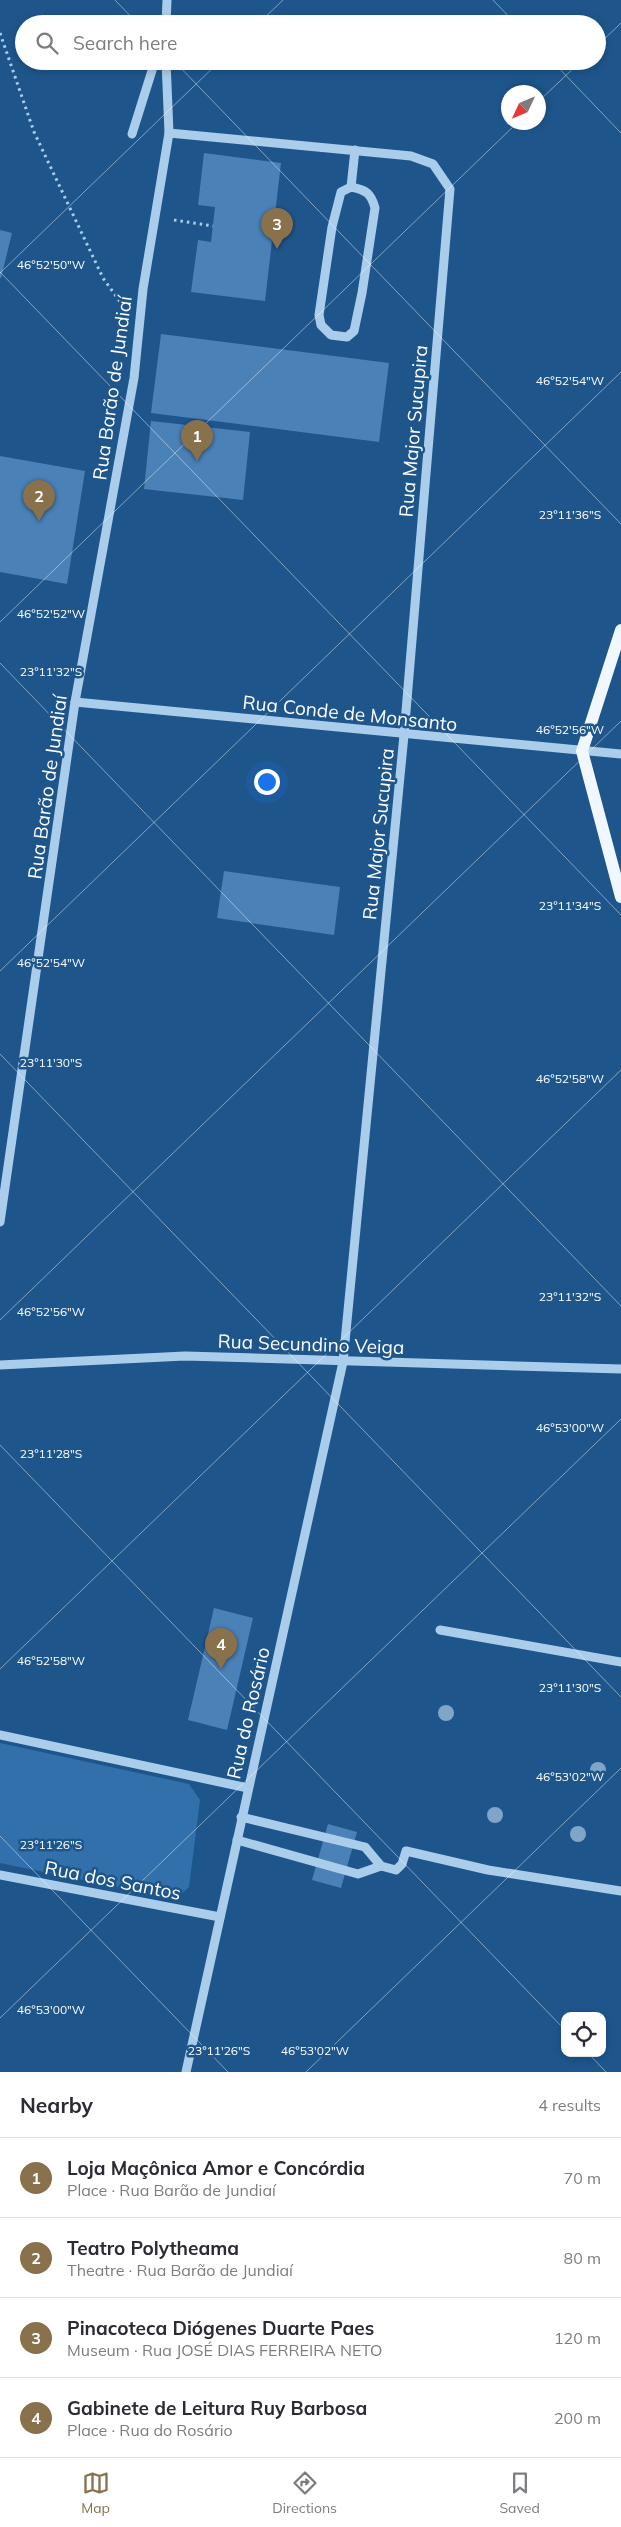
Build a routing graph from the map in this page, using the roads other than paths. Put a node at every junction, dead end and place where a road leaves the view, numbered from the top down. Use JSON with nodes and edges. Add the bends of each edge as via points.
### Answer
{"nodes":[{"id":1,"x":167,"y":0,"type":"edge"},
{"id":2,"x":166,"y":15,"type":"edge"},
{"id":3,"x":152,"y":70,"type":"edge"},
{"id":4,"x":166,"y":70,"type":"edge"},
{"id":5,"x":169,"y":132,"type":"junction"},
{"id":6,"x":132,"y":134,"type":"dead end"},
{"id":7,"x":355,"y":150,"type":"junction"},
{"id":8,"x":350,"y":187,"type":"junction"},
{"id":9,"x":621,"y":630,"type":"edge"},
{"id":10,"x":75,"y":702,"type":"junction"},
{"id":11,"x":404,"y":734,"type":"junction"},
{"id":12,"x":582,"y":751,"type":"junction"},
{"id":13,"x":621,"y":754,"type":"edge"},
{"id":14,"x":621,"y":897,"type":"edge"},
{"id":15,"x":0,"y":1222,"type":"edge"},
{"id":16,"x":343,"y":1362,"type":"junction"},
{"id":17,"x":0,"y":1365,"type":"edge"},
{"id":18,"x":621,"y":1369,"type":"edge"},
{"id":19,"x":440,"y":1630,"type":"dead end"},
{"id":20,"x":621,"y":1662,"type":"edge"},
{"id":21,"x":0,"y":1735,"type":"edge"},
{"id":22,"x":248,"y":1788,"type":"junction"},
{"id":23,"x":241,"y":1817,"type":"junction"},
{"id":24,"x":237,"y":1840,"type":"junction"},
{"id":25,"x":381,"y":1866,"type":"junction"},
{"id":26,"x":0,"y":1875,"type":"edge"},
{"id":27,"x":621,"y":1892,"type":"edge"},
{"id":28,"x":220,"y":1917,"type":"junction"},
{"id":29,"x":186,"y":2072,"type":"edge"}],
"edges":[{"from":1,"to":2,"type":"street"},
{"from":3,"to":6,"type":"street"},
{"from":4,"to":5,"type":"street","name":"Rua Barão de Jundiaí"},
{"from":5,"to":7,"type":"street"},
{"from":5,"to":10,"type":"street","name":"Rua Barão de Jundiaí","via":[[143,289],[134,378]]},
{"from":7,"to":8,"type":"street"},
{"from":7,"to":11,"type":"street","name":"Rua Major Sucupira","via":[[411,156],[433,164],[450,189]]},
{"from":8,"to":8,"type":"street","via":[[341,192],[332,227],[319,315],[328,334],[341,338],[354,331],[374,208],[372,197],[365,190]]},
{"from":9,"to":12,"type":"main road"},
{"from":10,"to":11,"type":"street","name":"Rua Conde de Monsanto"},
{"from":10,"to":15,"type":"street","name":"Rua Barão de Jundiaí"},
{"from":11,"to":12,"type":"street","name":"Rua Conde de Monsanto"},
{"from":11,"to":16,"type":"street","name":"Rua Major Sucupira"},
{"from":12,"to":13,"type":"street","name":"Rua Conde de Monsanto"},
{"from":12,"to":14,"type":"main road"},
{"from":16,"to":17,"type":"street","name":"Rua Secundino Veiga","via":[[185,1356]]},
{"from":16,"to":18,"type":"street","name":"Rua Secundino Veiga"},
{"from":16,"to":22,"type":"street","name":"Rua do Rosário"},
{"from":19,"to":20,"type":"street"},
{"from":21,"to":22,"type":"street"},
{"from":22,"to":23,"type":"street","name":"Rua do Rosário"},
{"from":23,"to":24,"type":"street","name":"Rua do Rosário"},
{"from":23,"to":25,"type":"street","via":[[365,1847]]},
{"from":24,"to":25,"type":"street","via":[[358,1874]]},
{"from":24,"to":28,"type":"street","name":"Rua do Rosário"},
{"from":25,"to":27,"type":"street","via":[[396,1870],[406,1852],[488,1870]]},
{"from":26,"to":28,"type":"street","name":"Rua dos Santos"},
{"from":28,"to":29,"type":"street","name":"Rua do Rosário"}]}
